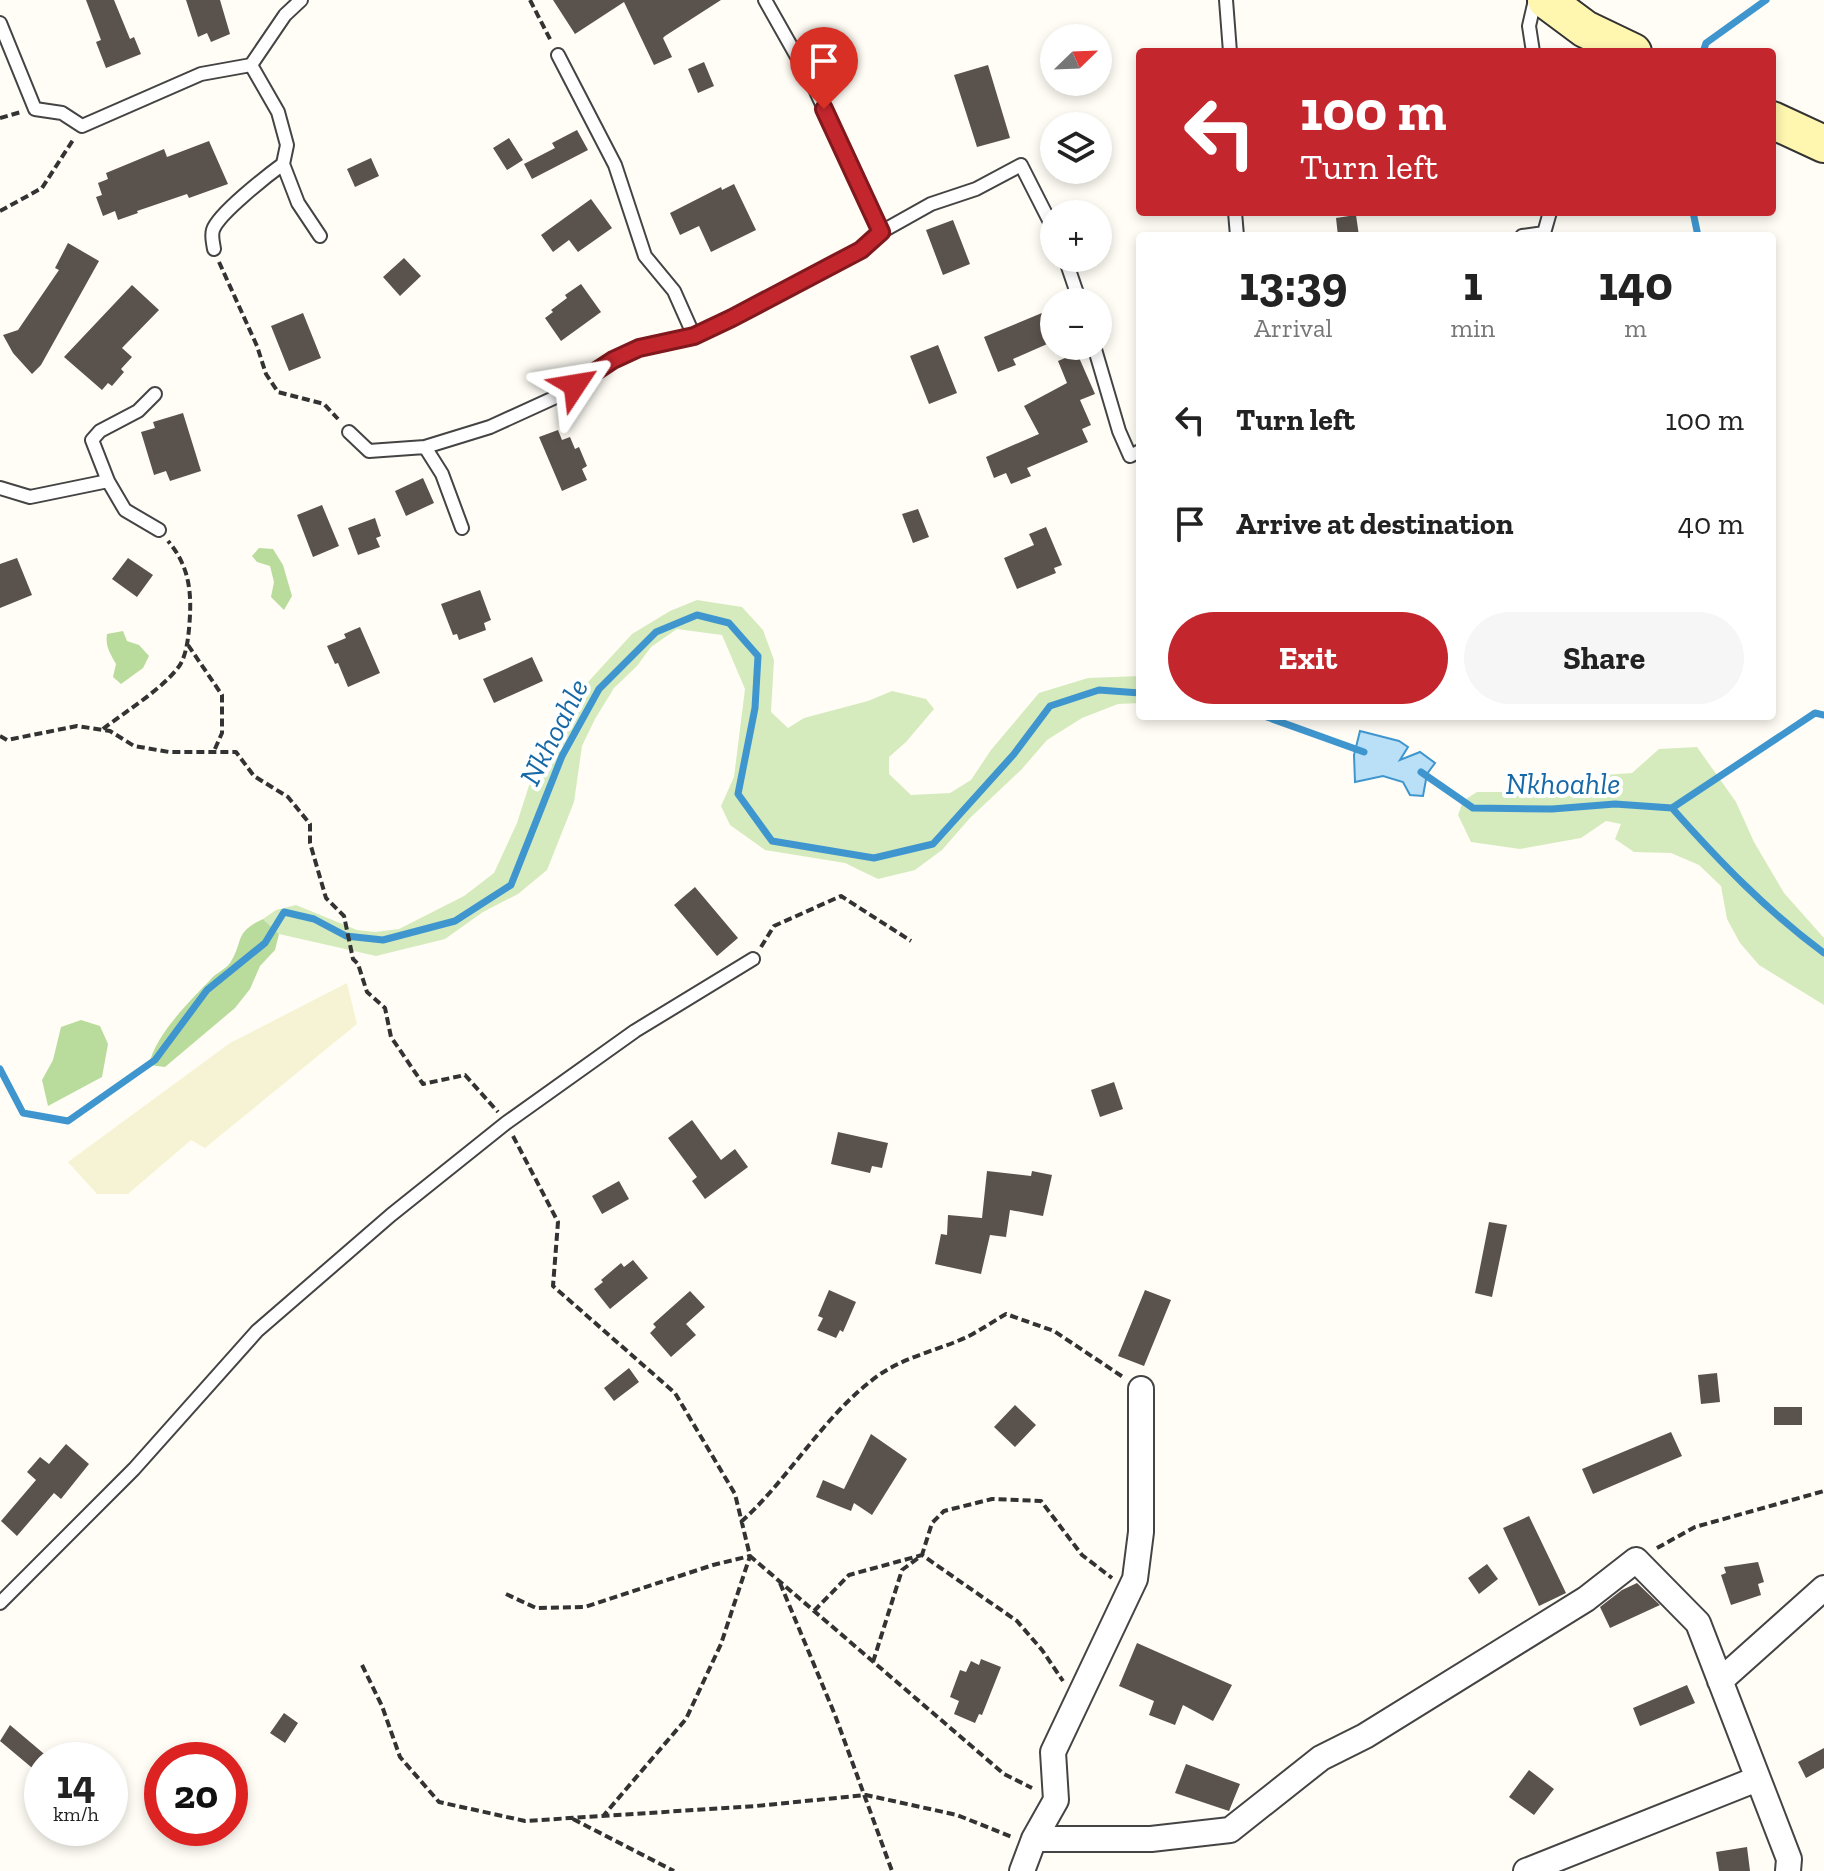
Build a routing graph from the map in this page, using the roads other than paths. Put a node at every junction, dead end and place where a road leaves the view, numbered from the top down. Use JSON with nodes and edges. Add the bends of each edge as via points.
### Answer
{"nodes":[{"id":1,"x":301,"y":0,"type":"edge"},
{"id":2,"x":765,"y":0,"type":"edge"},
{"id":3,"x":1226,"y":0,"type":"edge"},
{"id":4,"x":1535,"y":0,"type":"edge"},
{"id":5,"x":1546,"y":0,"type":"edge"},
{"id":6,"x":0,"y":23,"type":"edge"},
{"id":7,"x":1230,"y":48,"type":"edge"},
{"id":8,"x":1532,"y":48,"type":"edge"},
{"id":9,"x":1625,"y":48,"type":"edge"},
{"id":10,"x":558,"y":55,"type":"road end"},
{"id":11,"x":251,"y":65,"type":"junction"},
{"id":12,"x":1776,"y":122,"type":"edge"},
{"id":13,"x":1824,"y":144,"type":"edge"},
{"id":14,"x":283,"y":164,"type":"junction"},
{"id":15,"x":1040,"y":202,"type":"edge"},
{"id":16,"x":881,"y":232,"type":"junction"},
{"id":17,"x":320,"y":236,"type":"dead end"},
{"id":18,"x":214,"y":249,"type":"road end"},
{"id":19,"x":694,"y":336,"type":"junction"},
{"id":20,"x":1098,"y":360,"type":"edge"},
{"id":21,"x":155,"y":394,"type":"dead end"},
{"id":22,"x":349,"y":432,"type":"road end"},
{"id":23,"x":425,"y":447,"type":"junction"},
{"id":24,"x":1136,"y":453,"type":"edge"},
{"id":25,"x":108,"y":481,"type":"junction"},
{"id":26,"x":0,"y":488,"type":"edge"},
{"id":27,"x":462,"y":528,"type":"dead end"},
{"id":28,"x":159,"y":530,"type":"road end"},
{"id":29,"x":753,"y":959,"type":"road end"},
{"id":30,"x":1141,"y":1389,"type":"road end"},
{"id":31,"x":1824,"y":1588,"type":"edge"},
{"id":32,"x":0,"y":1603,"type":"edge"},
{"id":33,"x":1720,"y":1681,"type":"junction"},
{"id":34,"x":1757,"y":1779,"type":"junction"},
{"id":35,"x":1034,"y":1839,"type":"junction"},
{"id":36,"x":1022,"y":1871,"type":"edge"},
{"id":37,"x":1526,"y":1871,"type":"edge"},
{"id":38,"x":1788,"y":1871,"type":"edge"}],
"edges":[{"from":1,"to":11,"type":"lane"},
{"from":2,"to":16,"type":"lane","via":[[813,85]]},
{"from":3,"to":7,"type":"lane"},
{"from":4,"to":8,"type":"lane","via":[[1529,26]]},
{"from":5,"to":9,"type":"street","via":[[1585,29]]},
{"from":6,"to":11,"type":"lane","via":[[35,109],[62,113],[82,126],[201,74]]},
{"from":10,"to":19,"type":"lane","via":[[615,165],[645,256],[674,291]]},
{"from":11,"to":14,"type":"lane","via":[[278,112],[287,145]]},
{"from":12,"to":13,"type":"street"},
{"from":14,"to":17,"type":"lane","via":[[298,203]]},
{"from":14,"to":18,"type":"lane","via":[[218,221],[211,233]]},
{"from":15,"to":16,"type":"lane","via":[[1021,165]]},
{"from":16,"to":19,"type":"lane","via":[[861,250]]},
{"from":19,"to":23,"type":"lane","via":[[639,348],[558,396],[490,427]]},
{"from":20,"to":24,"type":"lane","via":[[1119,431],[1130,456]]},
{"from":21,"to":25,"type":"lane","via":[[92,440]]},
{"from":22,"to":23,"type":"lane","via":[[369,451]]},
{"from":23,"to":27,"type":"lane","via":[[442,474]]},
{"from":25,"to":26,"type":"lane","via":[[30,497]]},
{"from":25,"to":28,"type":"lane","via":[[125,510]]},
{"from":29,"to":32,"type":"lane","via":[[635,1031],[506,1123],[391,1215],[257,1331],[134,1469]]},
{"from":30,"to":35,"type":"street","via":[[1141,1532],[1133,1584],[1053,1752],[1056,1800]]},
{"from":31,"to":33,"type":"street"},
{"from":33,"to":34,"type":"street"},
{"from":33,"to":35,"type":"street","via":[[1698,1623],[1636,1560],[1586,1599],[1321,1758],[1230,1830],[1151,1839]]},
{"from":34,"to":37,"type":"street"},
{"from":34,"to":38,"type":"street","via":[[1789,1859]]},
{"from":35,"to":36,"type":"street"}]}
